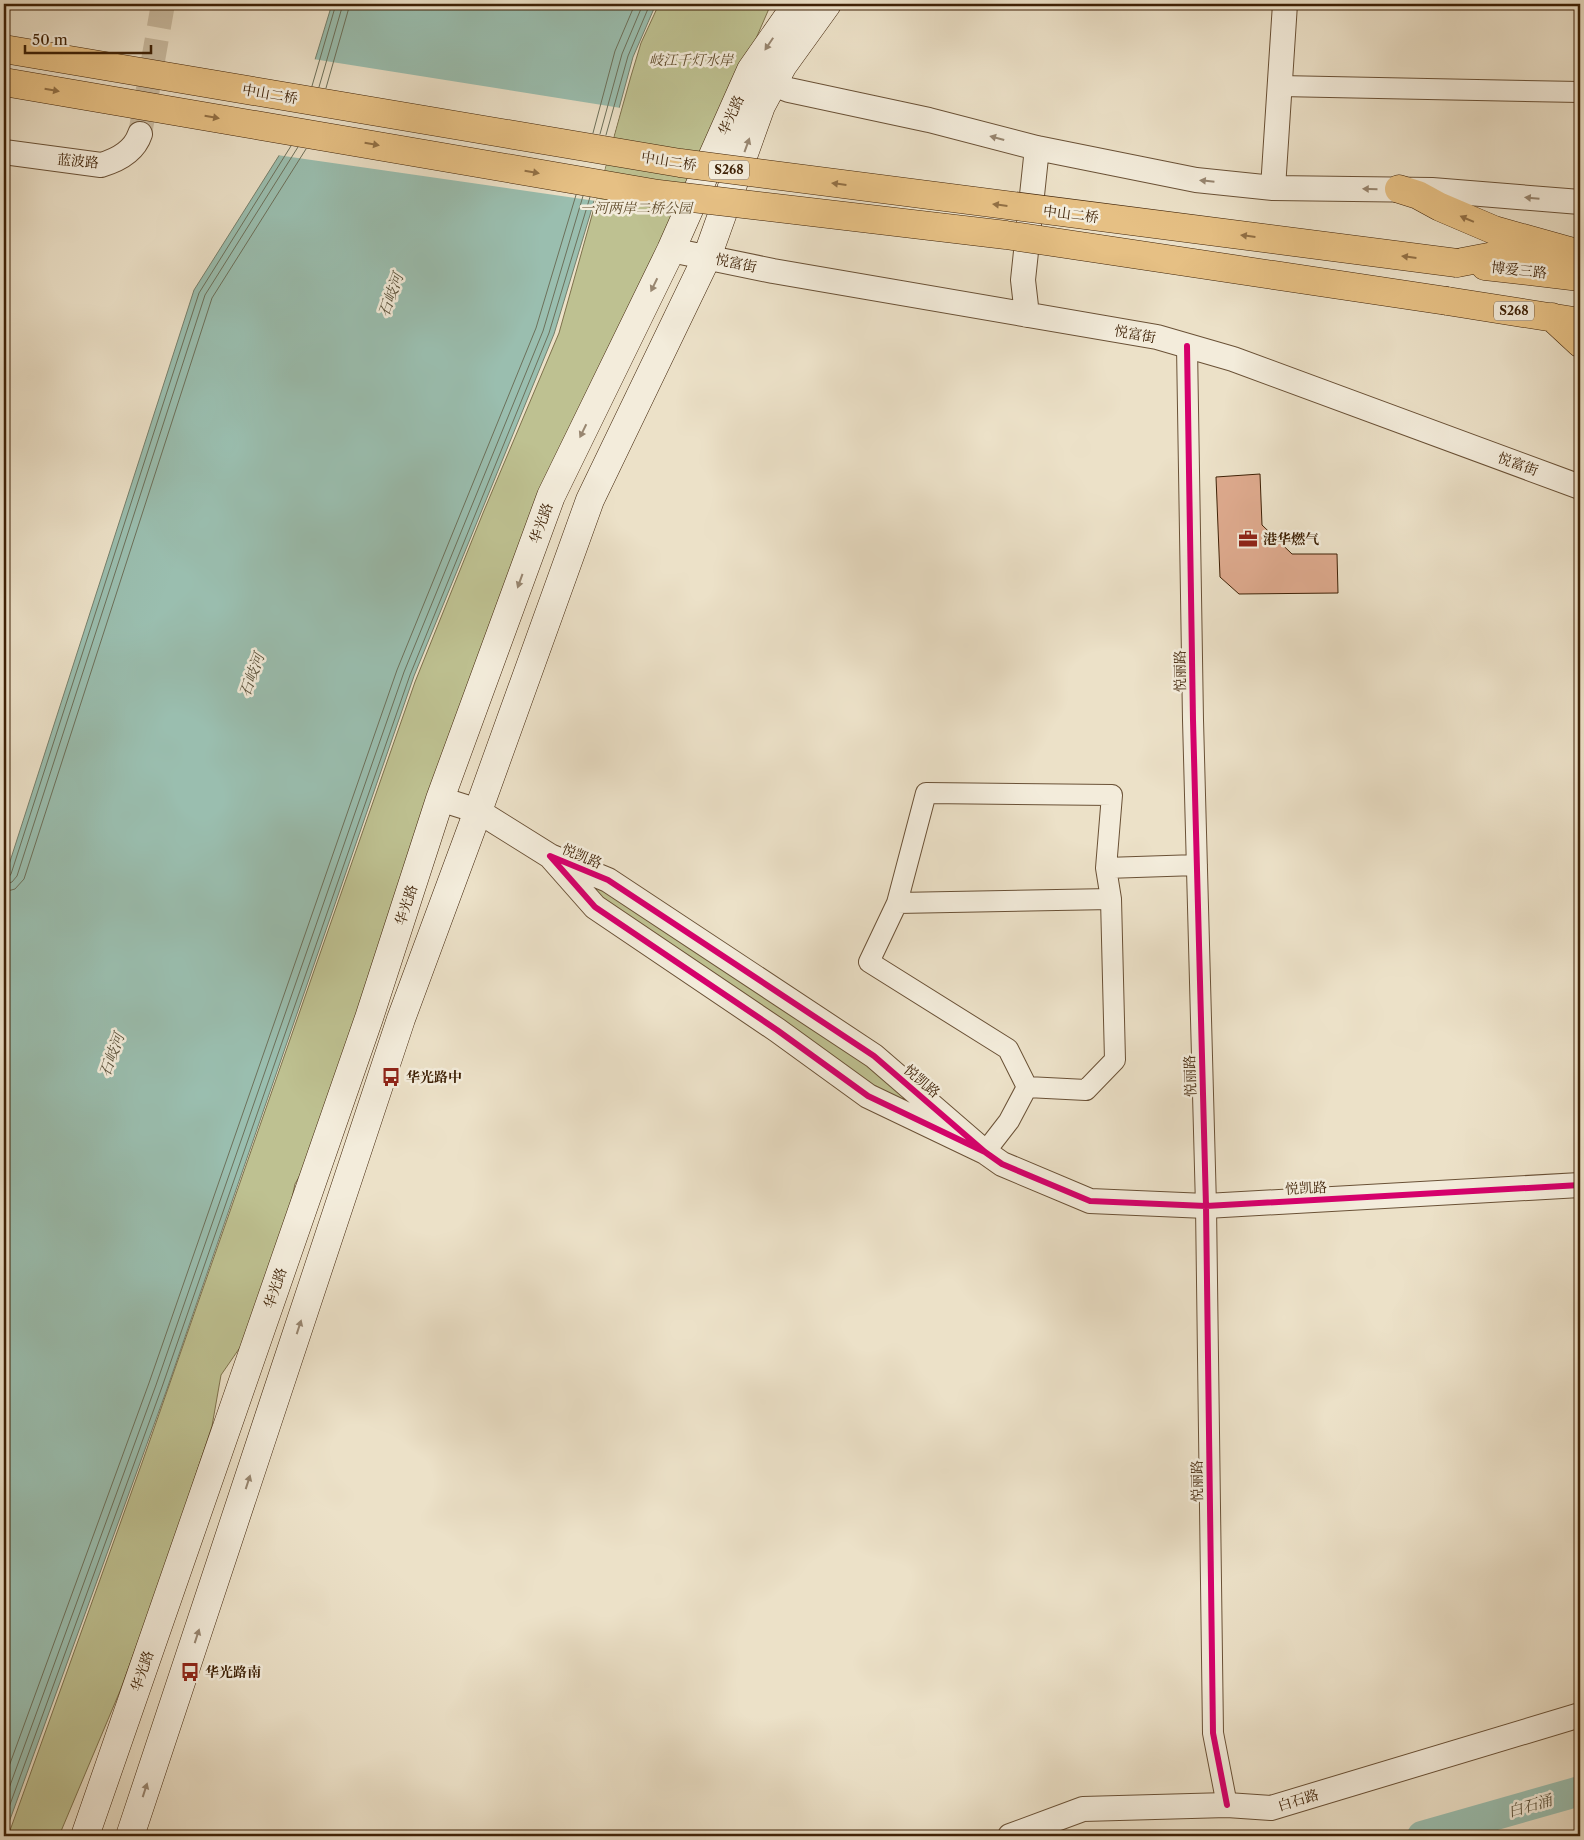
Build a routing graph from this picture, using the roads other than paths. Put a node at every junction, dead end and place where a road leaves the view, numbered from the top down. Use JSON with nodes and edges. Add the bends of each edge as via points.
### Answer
{"nodes":[{"id":1,"x":797,"y":4,"type":"edge"},
{"id":2,"x":827,"y":4,"type":"edge"},
{"id":3,"x":1285,"y":4,"type":"edge"},
{"id":4,"x":4,"y":49,"type":"edge"},
{"id":5,"x":762,"y":77,"type":"junction"},
{"id":6,"x":4,"y":82,"type":"edge"},
{"id":7,"x":1280,"y":86,"type":"junction"},
{"id":8,"x":1580,"y":92,"type":"edge"},
{"id":9,"x":140,"y":134,"type":"tunnel mouth"},
{"id":10,"x":1037,"y":148,"type":"junction"},
{"id":11,"x":4,"y":152,"type":"edge"},
{"id":12,"x":1273,"y":188,"type":"junction"},
{"id":13,"x":1399,"y":189,"type":"junction"},
{"id":14,"x":1580,"y":202,"type":"edge"},
{"id":15,"x":1573,"y":249,"type":"edge"},
{"id":16,"x":671,"y":250,"type":"junction"},
{"id":17,"x":707,"y":257,"type":"junction"},
{"id":18,"x":1457,"y":263,"type":"junction"},
{"id":19,"x":1580,"y":277,"type":"edge"},
{"id":20,"x":1027,"y":315,"type":"junction"},
{"id":21,"x":1552,"y":317,"type":"junction"},
{"id":22,"x":1580,"y":322,"type":"edge"},
{"id":23,"x":1580,"y":343,"type":"edge"},
{"id":24,"x":1188,"y":346,"type":"junction"},
{"id":25,"x":1580,"y":487,"type":"edge"},
{"id":26,"x":440,"y":799,"type":"junction"},
{"id":27,"x":478,"y":811,"type":"junction"},
{"id":28,"x":550,"y":856,"type":"junction"},
{"id":29,"x":1197,"y":865,"type":"junction"},
{"id":30,"x":1106,"y":868,"type":"junction"},
{"id":31,"x":1111,"y":899,"type":"junction"},
{"id":32,"x":897,"y":903,"type":"junction"},
{"id":33,"x":1027,"y":1087,"type":"junction"},
{"id":34,"x":985,"y":1152,"type":"junction"},
{"id":35,"x":1580,"y":1185,"type":"edge"},
{"id":36,"x":1206,"y":1206,"type":"junction"},
{"id":37,"x":1580,"y":1715,"type":"edge"},
{"id":38,"x":1227,"y":1805,"type":"junction"},
{"id":39,"x":84,"y":1836,"type":"edge"},
{"id":40,"x":130,"y":1836,"type":"edge"},
{"id":41,"x":1010,"y":1836,"type":"edge"}],
"edges":[{"from":1,"to":5,"type":"main road","name":"华光路","one_way":true},
{"from":2,"to":5,"type":"main road","name":"华光路","via":[[783,65]]},
{"from":3,"to":7,"type":"street"},
{"from":18,"to":4,"type":"highway","name":"中山二桥","number":"S268","one_way":true,"bridge":true,"via":[[680,163]]},
{"from":10,"to":5,"type":"street","one_way":true,"via":[[929,120],[789,90]]},
{"from":5,"to":16,"type":"main road","name":"华光路"},
{"from":17,"to":5,"type":"main road","name":"华光路","one_way":true,"via":[[760,106]]},
{"from":6,"to":21,"type":"highway","number":"S268","one_way":true,"bridge":true,"via":[[658,194],[1006,235]]},
{"from":7,"to":8,"type":"street"},
{"from":7,"to":12,"type":"street"},
{"from":9,"to":11,"type":"street","name":"蓝波路","via":[[137,143],[124,155],[101,165]]},
{"from":12,"to":10,"type":"street","one_way":true,"via":[[1196,180]]},
{"from":10,"to":20,"type":"street","via":[[1023,280]]},
{"from":13,"to":12,"type":"street","one_way":true},
{"from":14,"to":13,"type":"street","one_way":true},
{"from":15,"to":13,"type":"highway","one_way":true,"via":[[1494,230]]},
{"from":15,"to":18,"type":"highway","via":[[1515,252]]},
{"from":16,"to":17,"type":"street","name":"悦富街"},
{"from":16,"to":26,"type":"main road","name":"华光路","one_way":true,"via":[[552,496]]},
{"from":17,"to":20,"type":"street","name":"悦富街"},
{"from":17,"to":27,"type":"main road","name":"华光路","via":[[590,500]]},
{"from":18,"to":19,"type":"highway","name":"博爱三路","number":"S268"},
{"from":20,"to":24,"type":"street","name":"悦富街","via":[[1157,337]]},
{"from":21,"to":22,"type":"highway","number":"S268"},
{"from":21,"to":23,"type":"highway"},
{"from":24,"to":25,"type":"street","name":"悦富街","via":[[1233,359]]},
{"from":24,"to":29,"type":"street","name":"悦丽路"},
{"from":26,"to":27,"type":"street","name":"悦凯路"},
{"from":26,"to":39,"type":"main road","name":"华光路","via":[[369,1018]]},
{"from":27,"to":28,"type":"street","name":"悦凯路"},
{"from":40,"to":27,"type":"main road","name":"华光路","one_way":true,"via":[[401,1019]]},
{"from":28,"to":34,"type":"street","name":"悦凯路","via":[[608,880],[874,1056]]},
{"from":28,"to":34,"type":"street","name":"悦凯路","via":[[595,907],[868,1096]]},
{"from":29,"to":30,"type":"street"},
{"from":29,"to":36,"type":"street","name":"悦丽路"},
{"from":30,"to":31,"type":"street"},
{"from":30,"to":32,"type":"street","via":[[1112,795],[926,793]]},
{"from":31,"to":32,"type":"street"},
{"from":31,"to":33,"type":"street","via":[[1116,1060],[1086,1090]]},
{"from":32,"to":33,"type":"street","via":[[869,962],[1008,1049]]},
{"from":33,"to":34,"type":"street","via":[[1010,1121]]},
{"from":34,"to":36,"type":"street","name":"悦凯路","via":[[1002,1164],[1090,1201]]},
{"from":35,"to":36,"type":"street","name":"悦凯路"},
{"from":36,"to":38,"type":"street","name":"悦丽路","via":[[1213,1733]]},
{"from":37,"to":38,"type":"street","name":"白石路","via":[[1271,1808]]},
{"from":38,"to":41,"type":"street","name":"白石路","via":[[1083,1809]]}]}
